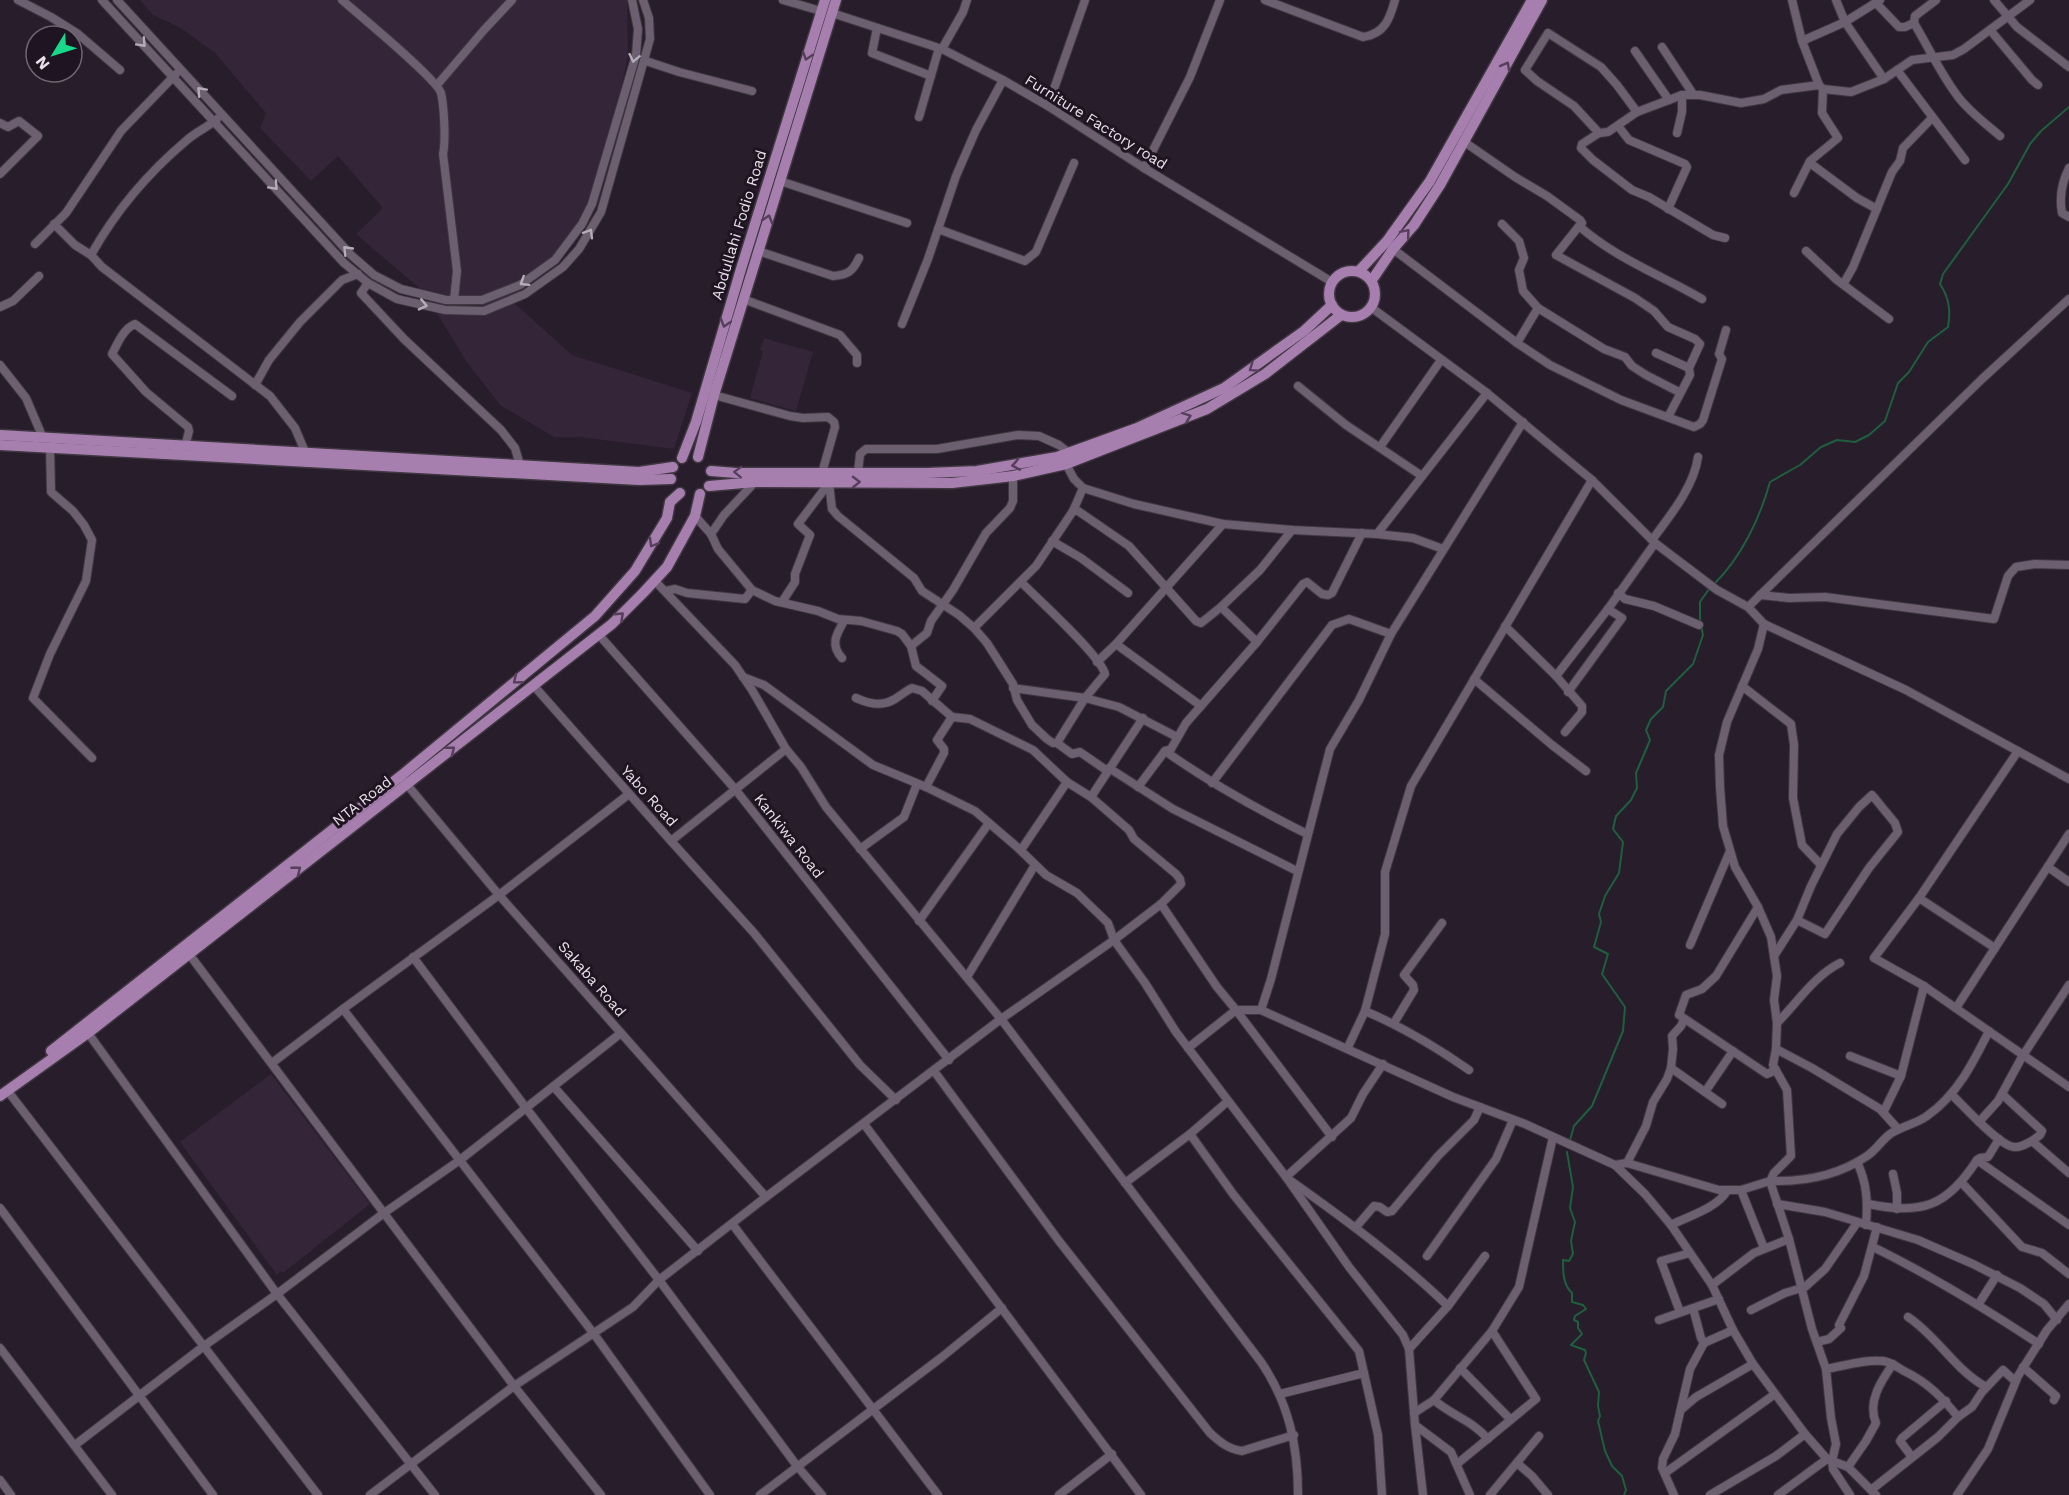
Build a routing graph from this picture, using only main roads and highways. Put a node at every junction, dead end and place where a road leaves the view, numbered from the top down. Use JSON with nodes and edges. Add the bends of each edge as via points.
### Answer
{"nodes":[{"id":1,"x":825,"y":0,"type":"edge"},
{"id":2,"x":836,"y":0,"type":"edge"},
{"id":3,"x":1532,"y":0,"type":"edge"},
{"id":4,"x":1542,"y":0,"type":"edge"},
{"id":5,"x":827,"y":12,"type":"junction"},
{"id":6,"x":1359,"y":271,"type":"junction"},
{"id":7,"x":1372,"y":280,"type":"junction"},
{"id":8,"x":1332,"y":305,"type":"junction"},
{"id":9,"x":1341,"y":315,"type":"junction"},
{"id":10,"x":0,"y":435,"type":"edge"},
{"id":11,"x":0,"y":445,"type":"edge"},
{"id":12,"x":698,"y":456,"type":"junction"},
{"id":13,"x":682,"y":458,"type":"junction"},
{"id":14,"x":1068,"y":458,"type":"junction"},
{"id":15,"x":673,"y":467,"type":"junction"},
{"id":16,"x":711,"y":471,"type":"junction"},
{"id":17,"x":671,"y":480,"type":"junction"},
{"id":18,"x":704,"y":490,"type":"junction"},
{"id":19,"x":680,"y":493,"type":"junction"},
{"id":20,"x":404,"y":780,"type":"junction"},
{"id":21,"x":2,"y":1092,"type":"edge"}],
"edges":[{"from":1,"to":5,"type":"main road","name":"Abdullahi Fodio Road"},
{"from":2,"to":5,"type":"main road","name":"Abdullahi Fodio Road"},
{"from":3,"to":6,"type":"main road","via":[[1430,181],[1387,241]]},
{"from":7,"to":4,"type":"main road","one_way":true,"via":[[1433,195]]},
{"from":12,"to":5,"type":"main road","name":"Abdullahi Fodio Road","one_way":true},
{"from":5,"to":13,"type":"main road","name":"Abdullahi Fodio Road","one_way":true},
{"from":6,"to":7,"type":"main road"},
{"from":6,"to":8,"type":"main road","via":[[1343,272],[1332,282]]},
{"from":7,"to":9,"type":"main road","via":[[1376,289],[1372,308],[1352,318]]},
{"from":8,"to":9,"type":"main road"},
{"from":8,"to":14,"type":"main road","one_way":true,"via":[[1304,331],[1224,388]]},
{"from":14,"to":9,"type":"main road","one_way":true,"via":[[1207,409],[1265,374]]},
{"from":10,"to":15,"type":"main road","via":[[639,472]]},
{"from":11,"to":17,"type":"main road"},
{"from":12,"to":13,"type":"main road"},
{"from":12,"to":16,"type":"main road"},
{"from":13,"to":15,"type":"main road"},
{"from":14,"to":16,"type":"main road","one_way":true,"via":[[977,471],[927,473]]},
{"from":18,"to":14,"type":"main road","one_way":true,"via":[[755,482],[952,483],[1013,476]]},
{"from":15,"to":17,"type":"main road"},
{"from":16,"to":18,"type":"main road"},
{"from":17,"to":19,"type":"main road"},
{"from":18,"to":19,"type":"main road","via":[[693,496]]},
{"from":20,"to":18,"type":"main road","name":"NTA Road","one_way":true,"via":[[599,635],[655,581],[695,516]]},
{"from":19,"to":20,"type":"main road","name":"NTA Road","one_way":true,"via":[[670,502],[667,518],[635,571],[595,616]]},
{"from":20,"to":21,"type":"main road","name":"NTA Road"},
{"from":21,"to":20,"type":"main road","name":"NTA Road","one_way":true,"via":[[88,1033]]}]}
